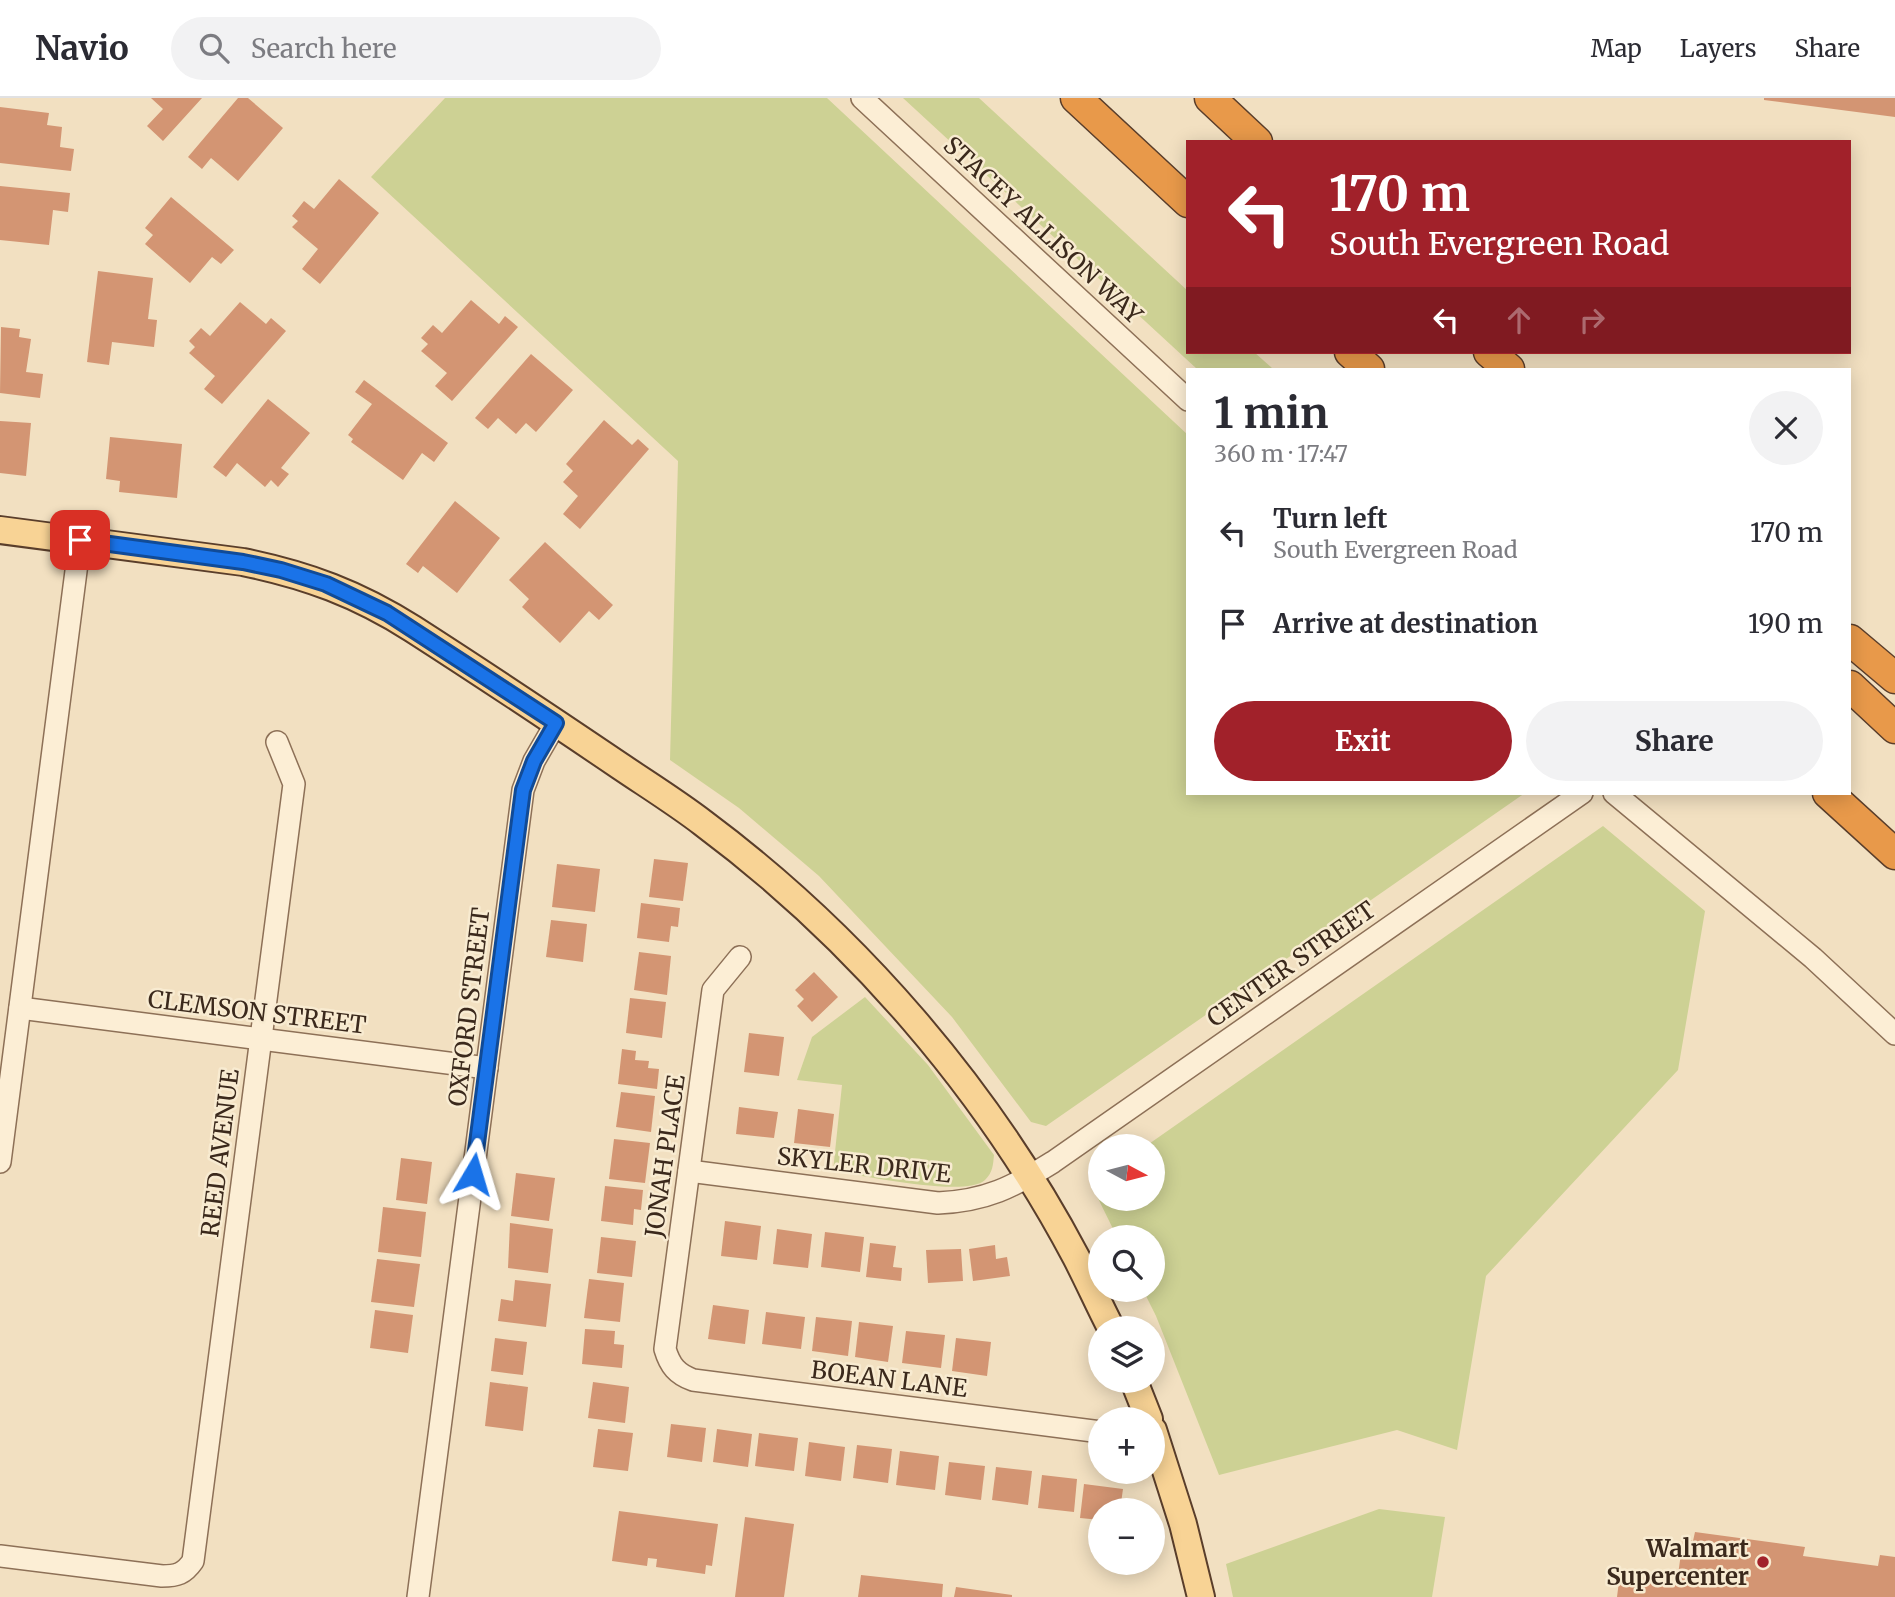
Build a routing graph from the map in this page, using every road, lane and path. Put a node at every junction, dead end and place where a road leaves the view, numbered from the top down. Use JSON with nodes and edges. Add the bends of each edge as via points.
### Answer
{"nodes":[{"id":1,"x":862,"y":98,"type":"edge"},
{"id":2,"x":1076,"y":98,"type":"edge"},
{"id":3,"x":1210,"y":98,"type":"edge"},
{"id":4,"x":1255,"y":140,"type":"edge"},
{"id":5,"x":1186,"y":200,"type":"edge"},
{"id":6,"x":1352,"y":354,"type":"edge"},
{"id":7,"x":1491,"y":354,"type":"edge"},
{"id":8,"x":1368,"y":368,"type":"edge"},
{"id":9,"x":1508,"y":368,"type":"edge"},
{"id":10,"x":1186,"y":398,"type":"edge"},
{"id":11,"x":0,"y":530,"type":"edge"},
{"id":12,"x":80,"y":540,"type":"junction"},
{"id":13,"x":1851,"y":641,"type":"edge"},
{"id":14,"x":1895,"y":678,"type":"edge"},
{"id":15,"x":1851,"y":687,"type":"edge"},
{"id":16,"x":556,"y":723,"type":"junction"},
{"id":17,"x":1895,"y":728,"type":"edge"},
{"id":18,"x":277,"y":742,"type":"dead end"},
{"id":19,"x":1578,"y":795,"type":"edge"},
{"id":20,"x":1616,"y":795,"type":"edge"},
{"id":21,"x":1830,"y":795,"type":"edge"},
{"id":22,"x":1895,"y":854,"type":"edge"},
{"id":23,"x":740,"y":957,"type":"dead end"},
{"id":24,"x":20,"y":1008,"type":"junction"},
{"id":25,"x":1895,"y":1034,"type":"edge"},
{"id":26,"x":261,"y":1039,"type":"junction"},
{"id":27,"x":487,"y":1068,"type":"junction"},
{"id":28,"x":0,"y":1163,"type":"edge"},
{"id":29,"x":689,"y":1171,"type":"junction"},
{"id":30,"x":1029,"y":1177,"type":"junction"},
{"id":31,"x":1105,"y":1316,"type":"edge"},
{"id":32,"x":673,"y":1368,"type":"joint"},
{"id":33,"x":1088,"y":1430,"type":"edge"},
{"id":34,"x":1165,"y":1468,"type":"edge"},
{"id":35,"x":0,"y":1556,"type":"edge"},
{"id":36,"x":418,"y":1597,"type":"edge"},
{"id":37,"x":1201,"y":1597,"type":"edge"}],
"edges":[{"from":1,"to":10,"type":"street","name":"STACEY ALLISON WAY"},
{"from":2,"to":5,"type":"highway"},
{"from":3,"to":4,"type":"highway"},
{"from":6,"to":8,"type":"highway"},
{"from":7,"to":9,"type":"highway"},
{"from":11,"to":12,"type":"main road"},
{"from":12,"to":16,"type":"main road","via":[[243,562],[326,584],[387,613]]},
{"from":12,"to":24,"type":"street"},
{"from":13,"to":14,"type":"highway"},
{"from":15,"to":17,"type":"highway"},
{"from":16,"to":27,"type":"street","name":"OXFORD STREET","via":[[523,790]]},
{"from":16,"to":30,"type":"main road","via":[[703,823],[828,929],[942,1054]]},
{"from":18,"to":26,"type":"street","name":"REED AVENUE","via":[[294,784]]},
{"from":19,"to":30,"type":"street","name":"CENTER STREET"},
{"from":20,"to":25,"type":"street","via":[[1813,958]]},
{"from":21,"to":22,"type":"highway"},
{"from":23,"to":29,"type":"street","name":"JONAH PLACE","via":[[713,990]]},
{"from":24,"to":26,"type":"street","name":"CLEMSON STREET"},
{"from":24,"to":28,"type":"street"},
{"from":26,"to":27,"type":"street","name":"CLEMSON STREET"},
{"from":26,"to":35,"type":"street","name":"REED AVENUE","via":[[193,1561],[176,1576],[162,1576]]},
{"from":27,"to":36,"type":"street","name":"OXFORD STREET"},
{"from":29,"to":30,"type":"street","name":"SKYLER DRIVE","via":[[938,1203],[968,1201]]},
{"from":29,"to":32,"type":"street","name":"JONAH PLACE","via":[[665,1349]]},
{"from":30,"to":31,"type":"main road"},
{"from":32,"to":33,"type":"street","name":"BOEAN LANE","via":[[694,1380]]},
{"from":34,"to":37,"type":"main road"}]}
